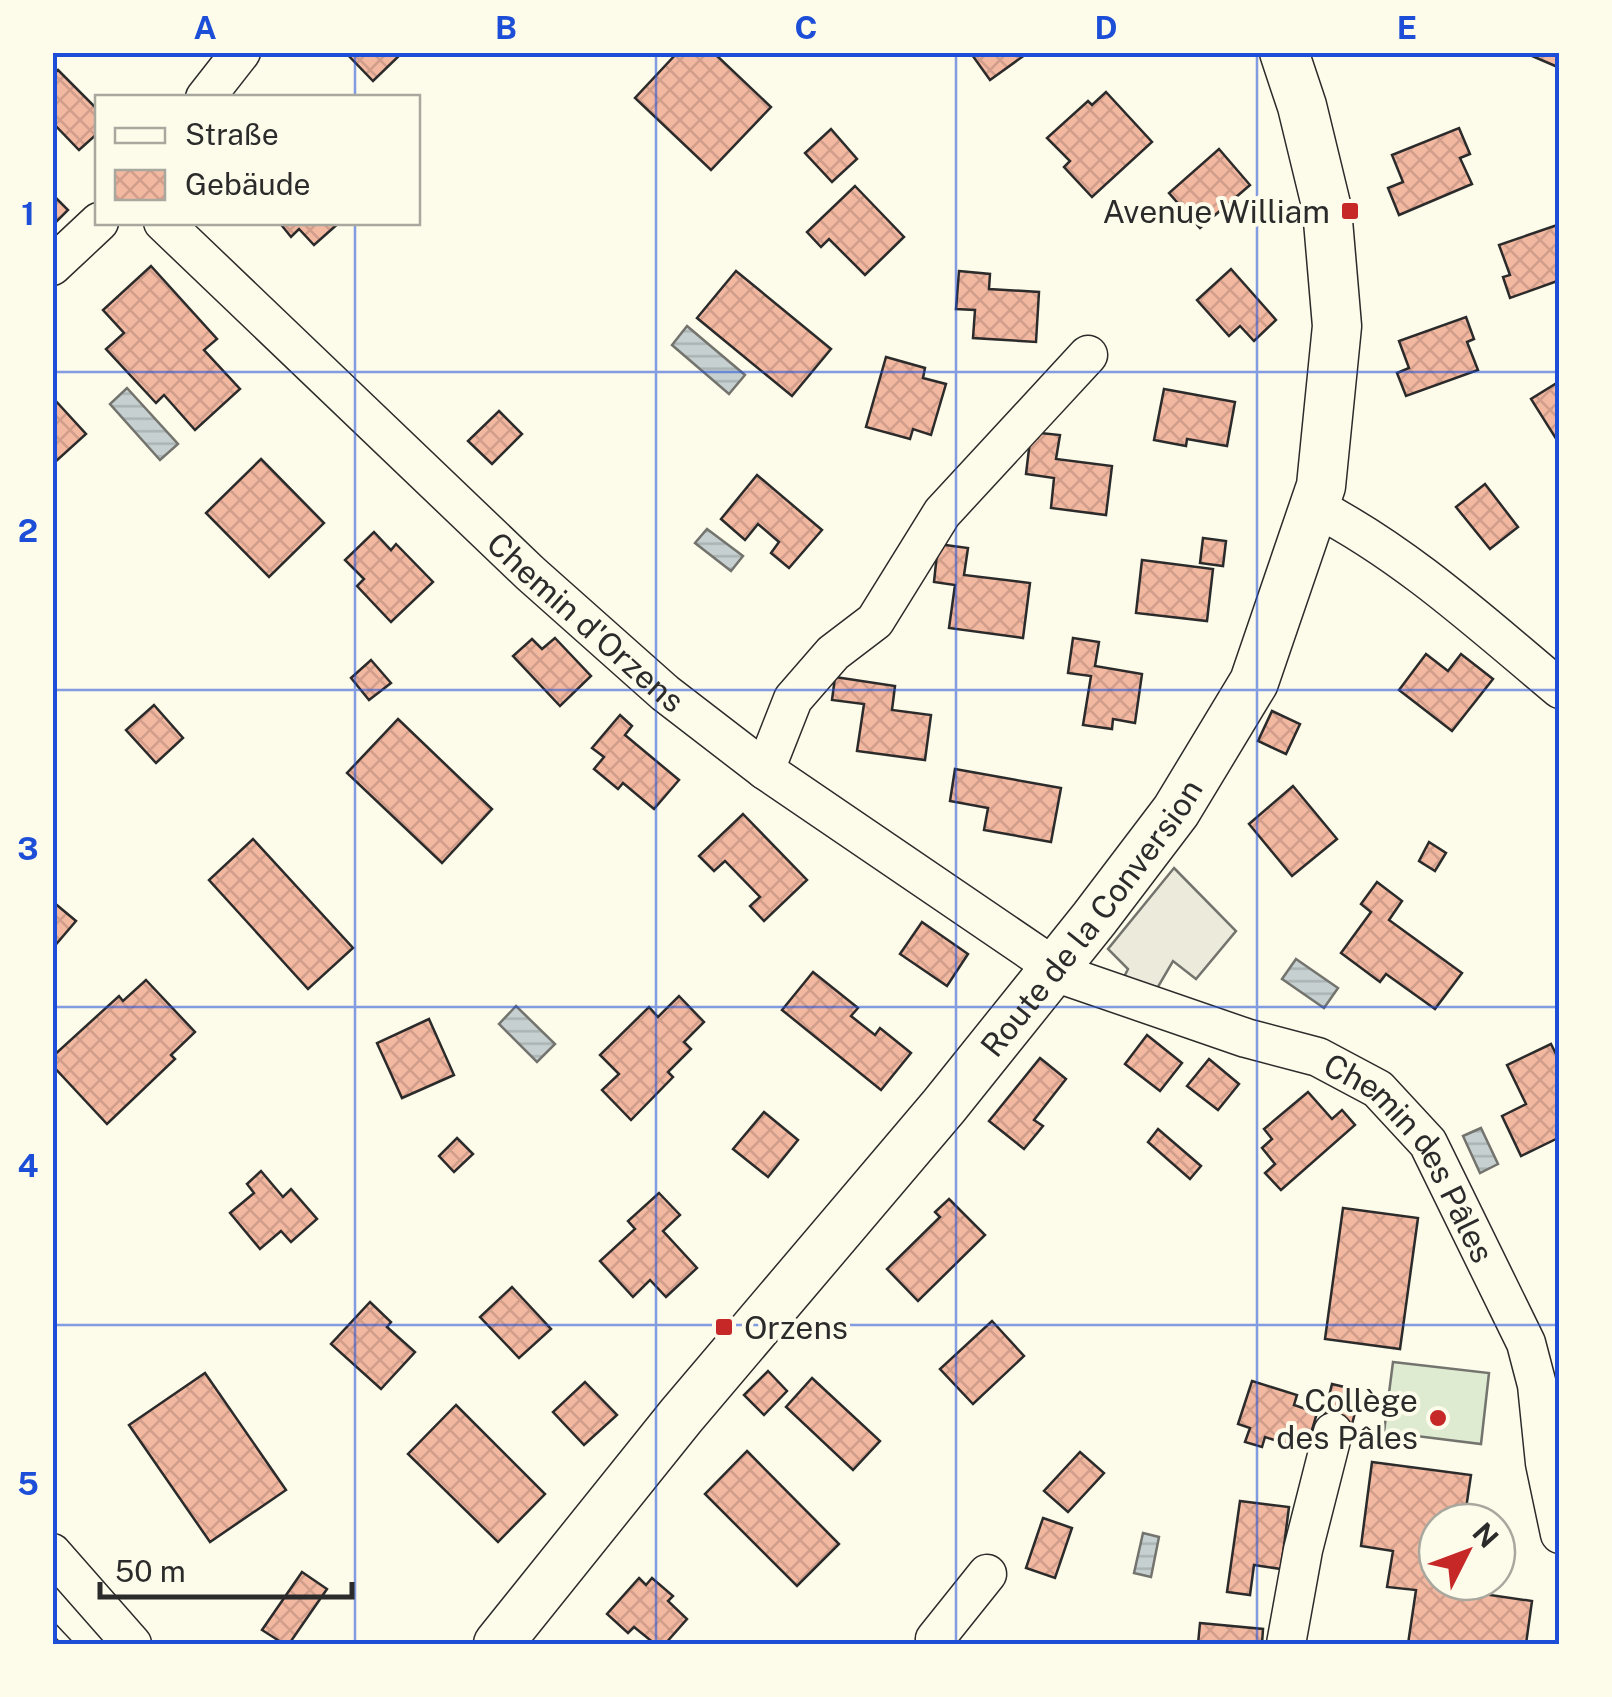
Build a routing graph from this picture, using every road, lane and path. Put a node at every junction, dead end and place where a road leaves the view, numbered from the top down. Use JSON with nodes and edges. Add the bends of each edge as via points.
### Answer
{"nodes":[{"id":1,"x":241,"y":52,"type":"edge"},
{"id":2,"x":1284,"y":52,"type":"edge"},
{"id":3,"x":207,"y":95,"type":"edge"},
{"id":4,"x":96,"y":225,"type":"edge"},
{"id":5,"x":167,"y":225,"type":"edge"},
{"id":6,"x":52,"y":266,"type":"edge"},
{"id":7,"x":1088,"y":355,"type":"dead end"},
{"id":8,"x":1315,"y":507,"type":"junction"},
{"id":9,"x":1560,"y":689,"type":"edge"},
{"id":10,"x":765,"y":770,"type":"junction"},
{"id":11,"x":1054,"y":969,"type":"junction"},
{"id":12,"x":1543,"y":1336,"type":"edge"},
{"id":13,"x":1333,"y":1432,"type":"dead end"},
{"id":14,"x":1560,"y":1534,"type":"edge"},
{"id":15,"x":52,"y":1553,"type":"edge"},
{"id":16,"x":988,"y":1574,"type":"dead end"},
{"id":17,"x":132,"y":1644,"type":"edge"},
{"id":18,"x":498,"y":1644,"type":"edge"},
{"id":19,"x":936,"y":1644,"type":"edge"},
{"id":20,"x":1286,"y":1644,"type":"edge"}],
"edges":[{"from":1,"to":3,"type":"street"},
{"from":2,"to":8,"type":"main road","name":"Route de la Conversion","via":[[1326,209],[1337,326]]},
{"from":4,"to":6,"type":"street"},
{"from":5,"to":10,"type":"street","name":"Chemin d'Orzens","via":[[530,572],[665,693]]},
{"from":7,"to":10,"type":"street","via":[[942,514],[875,621],[833,653],[793,699]]},
{"from":8,"to":9,"type":"street","via":[[1362,531],[1428,579]]},
{"from":8,"to":11,"type":"main road","name":"Route de la Conversion","via":[[1254,682],[1176,811]]},
{"from":10,"to":11,"type":"street","name":"Chemin d'Orzens"},
{"from":11,"to":12,"type":"street","name":"Chemin des Pâles","via":[[1128,1000],[1318,1058],[1378,1089],[1428,1143]]},
{"from":11,"to":18,"type":"main road","name":"Route de la Conversion"},
{"from":12,"to":14,"type":"street","name":"Chemin des Pâles","via":[[1537,1385]]},
{"from":13,"to":20,"type":"street"},
{"from":15,"to":17,"type":"street"},
{"from":16,"to":19,"type":"street"}]}
